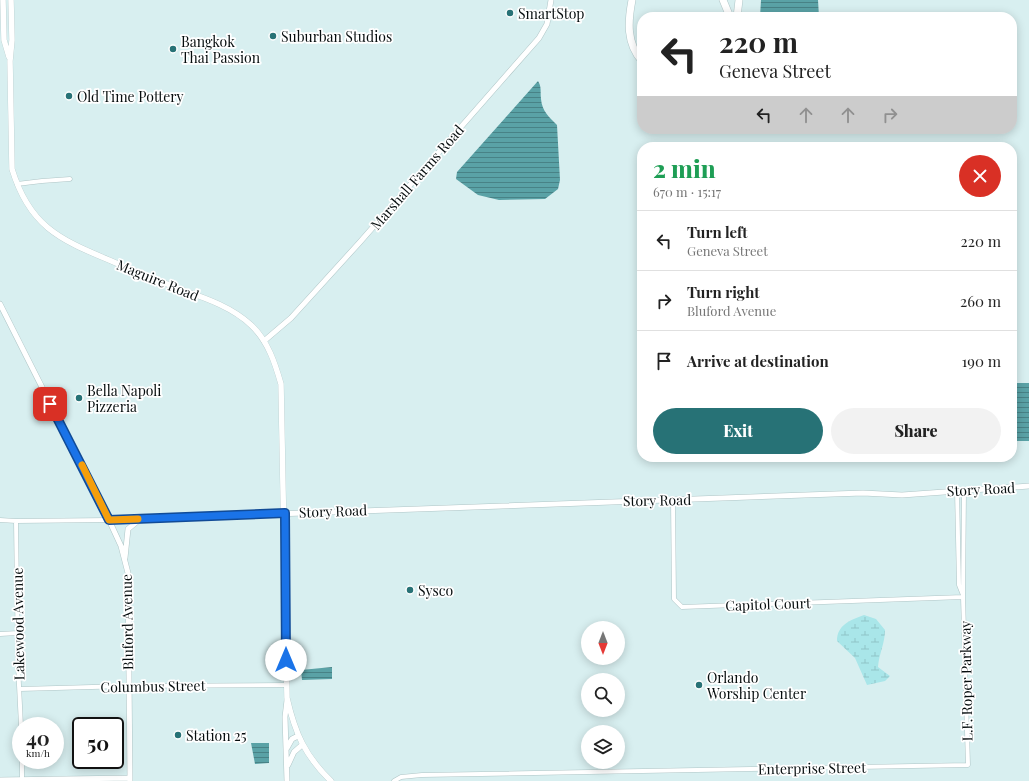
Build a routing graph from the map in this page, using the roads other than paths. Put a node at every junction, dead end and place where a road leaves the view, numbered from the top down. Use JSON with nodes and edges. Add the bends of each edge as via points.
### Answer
{"nodes":[{"id":1,"x":3,"y":0,"type":"edge"},
{"id":2,"x":11,"y":0,"type":"edge"},
{"id":3,"x":551,"y":0,"type":"edge"},
{"id":4,"x":632,"y":0,"type":"edge"},
{"id":5,"x":636,"y":0,"type":"edge"},
{"id":6,"x":723,"y":0,"type":"edge"},
{"id":7,"x":739,"y":0,"type":"edge"},
{"id":8,"x":728,"y":12,"type":"edge"},
{"id":9,"x":738,"y":12,"type":"edge"},
{"id":10,"x":637,"y":44,"type":"edge"},
{"id":11,"x":637,"y":54,"type":"edge"},
{"id":12,"x":10,"y":61,"type":"junction"},
{"id":13,"x":70,"y":179,"type":"dead end"},
{"id":14,"x":16,"y":184,"type":"junction"},
{"id":15,"x":0,"y":304,"type":"edge"},
{"id":16,"x":264,"y":341,"type":"junction"},
{"id":17,"x":1029,"y":486,"type":"edge"},
{"id":18,"x":957,"y":490,"type":"junction"},
{"id":19,"x":964,"y":490,"type":"junction"},
{"id":20,"x":673,"y":500,"type":"junction"},
{"id":21,"x":285,"y":513,"type":"junction"},
{"id":22,"x":140,"y":519,"type":"junction"},
{"id":23,"x":0,"y":520,"type":"edge"},
{"id":24,"x":109,"y":520,"type":"junction"},
{"id":25,"x":16,"y":521,"type":"junction"},
{"id":26,"x":125,"y":561,"type":"junction"},
{"id":27,"x":963,"y":596,"type":"junction"},
{"id":28,"x":18,"y":633,"type":"junction"},
{"id":29,"x":0,"y":634,"type":"edge"},
{"id":30,"x":286,"y":685,"type":"junction"},
{"id":31,"x":128,"y":686,"type":"junction"},
{"id":32,"x":20,"y":689,"type":"junction"},
{"id":33,"x":287,"y":698,"type":"junction"},
{"id":34,"x":21,"y":717,"type":"edge"},
{"id":35,"x":298,"y":736,"type":"junction"},
{"id":36,"x":302,"y":745,"type":"junction"},
{"id":37,"x":285,"y":752,"type":"junction"},
{"id":38,"x":968,"y":765,"type":"joint"},
{"id":39,"x":22,"y":769,"type":"edge"},
{"id":40,"x":286,"y":770,"type":"junction"},
{"id":41,"x":0,"y":780,"type":"edge"},
{"id":42,"x":22,"y":780,"type":"edge"},
{"id":43,"x":130,"y":780,"type":"edge"},
{"id":44,"x":287,"y":781,"type":"edge"},
{"id":45,"x":331,"y":781,"type":"edge"},
{"id":46,"x":394,"y":781,"type":"edge"}],
"edges":[{"from":1,"to":12,"type":"main road","name":"Maguire Road","via":[[4,40]]},
{"from":2,"to":12,"type":"main road","name":"Maguire Road"},
{"from":3,"to":16,"type":"street","name":"Marshall Farms Road","via":[[547,24],[539,38],[360,242],[291,318]]},
{"from":4,"to":11,"type":"highway","via":[[629,34]]},
{"from":5,"to":10,"type":"highway","via":[[632,25]]},
{"from":6,"to":8,"type":"highway"},
{"from":7,"to":9,"type":"highway"},
{"from":12,"to":14,"type":"main road","name":"Maguire Road","via":[[12,169]]},
{"from":13,"to":14,"type":"street"},
{"from":14,"to":16,"type":"main road","name":"Maguire Road","via":[[40,221],[59,238],[150,278],[213,301],[252,326]]},
{"from":15,"to":24,"type":"street","name":"Bluford Avenue"},
{"from":16,"to":21,"type":"main road","name":"Maguire Road","via":[[281,384]]},
{"from":17,"to":19,"type":"street","name":"Story Road"},
{"from":18,"to":19,"type":"street","name":"Story Road"},
{"from":18,"to":20,"type":"street","name":"Story Road","via":[[902,495],[862,493]]},
{"from":18,"to":27,"type":"street","name":"L.F. Roper Parkway","via":[[959,585]]},
{"from":19,"to":27,"type":"street","name":"L.F. Roper Parkway"},
{"from":20,"to":21,"type":"street","name":"Story Road"},
{"from":20,"to":27,"type":"street","name":"Capitol Court","via":[[674,599],[682,607]]},
{"from":21,"to":22,"type":"street","name":"Story Road"},
{"from":21,"to":30,"type":"main road","name":"Maguire Road"},
{"from":22,"to":24,"type":"street","name":"Story Road"},
{"from":22,"to":26,"type":"street","via":[[128,529]]},
{"from":23,"to":25,"type":"street"},
{"from":24,"to":25,"type":"street"},
{"from":24,"to":26,"type":"street","name":"Bluford Avenue"},
{"from":25,"to":28,"type":"street","name":"Lakewood Avenue"},
{"from":26,"to":31,"type":"street","name":"Bluford Avenue","via":[[128,573]]},
{"from":27,"to":38,"type":"street","name":"L.F. Roper Parkway"},
{"from":28,"to":29,"type":"street"},
{"from":28,"to":32,"type":"street","name":"Lakewood Avenue"},
{"from":30,"to":31,"type":"street","name":"Columbus Street"},
{"from":30,"to":33,"type":"main road","name":"Maguire Road"},
{"from":31,"to":32,"type":"street","name":"Columbus Street"},
{"from":31,"to":43,"type":"street","name":"Bluford Avenue"},
{"from":32,"to":34,"type":"street","name":"Lakewood Avenue"},
{"from":33,"to":35,"type":"main road","name":"Maguire Road"},
{"from":33,"to":37,"type":"street"},
{"from":35,"to":36,"type":"main road","name":"Maguire Road"},
{"from":35,"to":37,"type":"street","via":[[292,739]]},
{"from":36,"to":40,"type":"street","via":[[289,759]]},
{"from":36,"to":45,"type":"main road","name":"Maguire Road"},
{"from":37,"to":40,"type":"street"},
{"from":38,"to":46,"type":"street","name":"Enterprise Street","via":[[422,775],[401,777]]},
{"from":39,"to":42,"type":"street"},
{"from":40,"to":44,"type":"street"},
{"from":41,"to":42,"type":"street"},
{"from":42,"to":43,"type":"street"}]}
